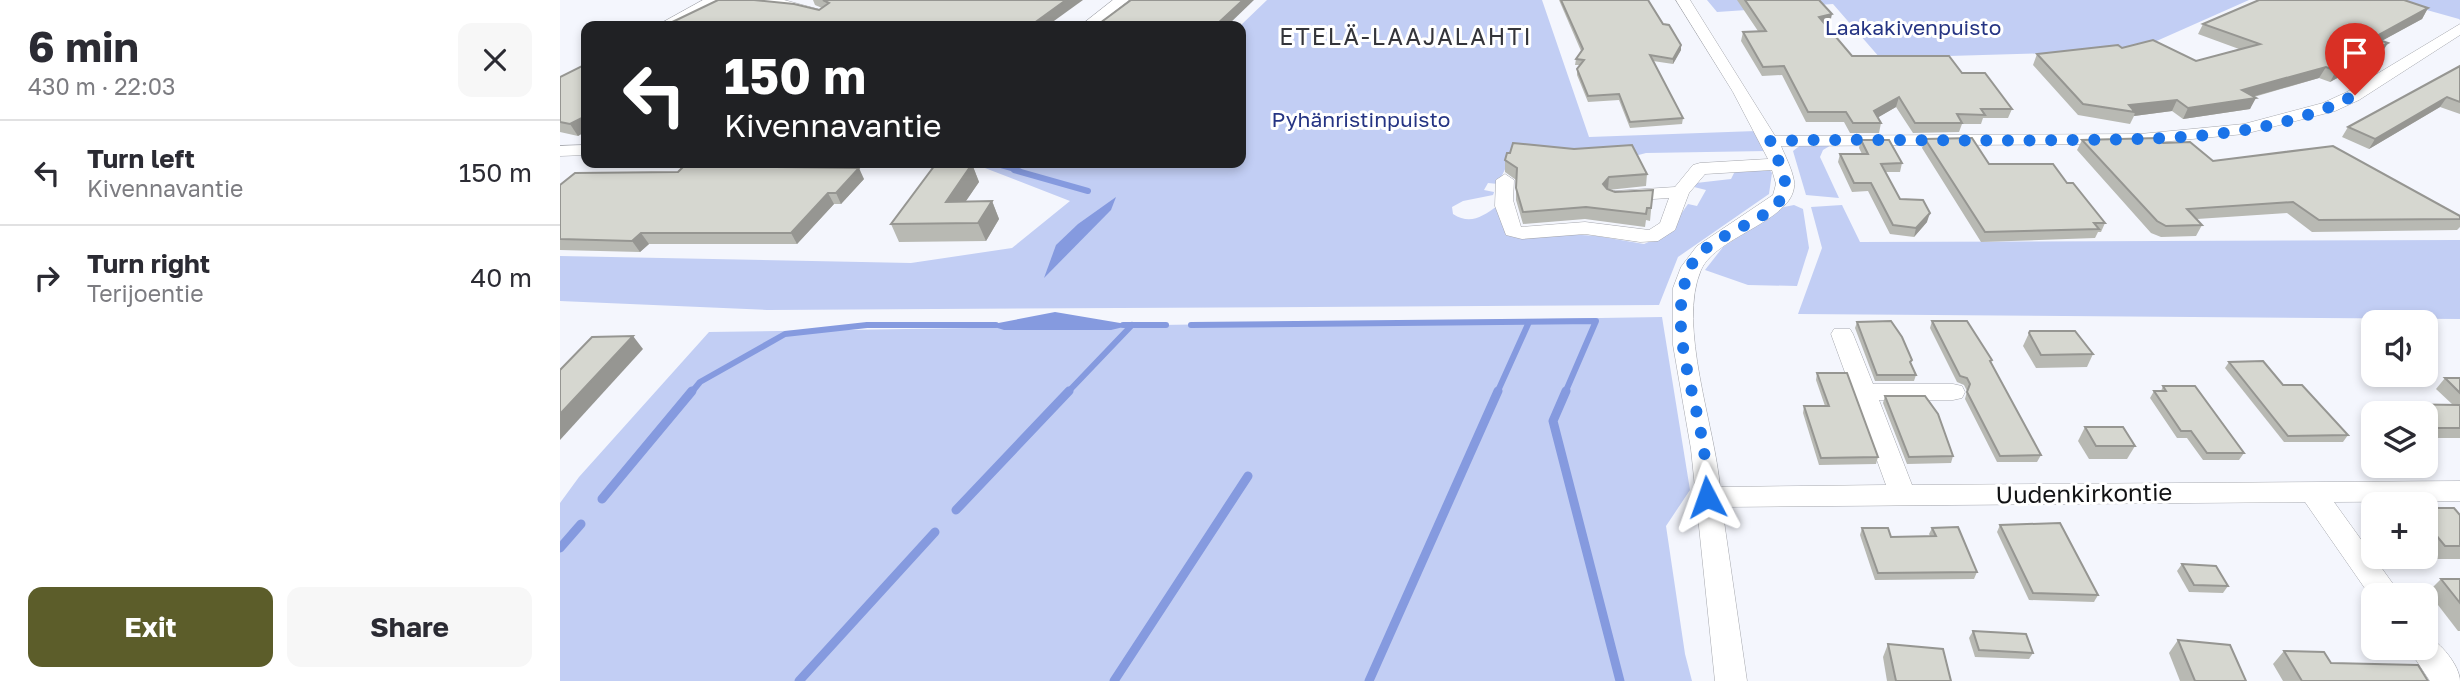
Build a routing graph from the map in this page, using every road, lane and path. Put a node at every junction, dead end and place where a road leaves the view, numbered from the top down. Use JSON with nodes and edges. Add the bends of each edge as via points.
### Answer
{"nodes":[{"id":1,"x":714,"y":0,"type":"edge"},
{"id":2,"x":762,"y":0,"type":"edge"},
{"id":3,"x":1122,"y":0,"type":"edge"},
{"id":4,"x":1683,"y":0,"type":"edge"},
{"id":5,"x":824,"y":14,"type":"edge"},
{"id":6,"x":673,"y":21,"type":"edge"},
{"id":7,"x":1094,"y":21,"type":"edge"},
{"id":8,"x":2460,"y":28,"type":"edge"},
{"id":9,"x":1770,"y":141,"type":"junction"},
{"id":10,"x":560,"y":150,"type":"edge"},
{"id":11,"x":581,"y":150,"type":"edge"},
{"id":12,"x":1779,"y":164,"type":"junction"},
{"id":13,"x":1505,"y":180,"type":"dead end"},
{"id":14,"x":1680,"y":192,"type":"junction"},
{"id":15,"x":1615,"y":196,"type":"edge"},
{"id":16,"x":1842,"y":334,"type":"dead end"},
{"id":17,"x":1953,"y":392,"type":"dead end"},
{"id":18,"x":1864,"y":393,"type":"junction"},
{"id":19,"x":2460,"y":491,"type":"edge"},
{"id":20,"x":2312,"y":492,"type":"junction"},
{"id":21,"x":1903,"y":495,"type":"junction"},
{"id":22,"x":1707,"y":497,"type":"junction"},
{"id":23,"x":2377,"y":583,"type":"edge"},
{"id":24,"x":2433,"y":660,"type":"edge"},
{"id":25,"x":1731,"y":681,"type":"edge"},
{"id":26,"x":2448,"y":681,"type":"edge"}],
"edges":[{"from":1,"to":6,"type":"street"},
{"from":2,"to":5,"type":"street","via":[[796,4]]},
{"from":3,"to":7,"type":"street"},
{"from":4,"to":9,"type":"street"},
{"from":8,"to":9,"type":"street","via":[[2353,96],[2266,125],[2140,139]]},
{"from":9,"to":12,"type":"street"},
{"from":10,"to":11,"type":"street"},
{"from":12,"to":14,"type":"street","via":[[1700,169]]},
{"from":12,"to":22,"type":"street","via":[[1785,183],[1780,200],[1765,214],[1717,237],[1696,256],[1684,286],[1683,346],[1702,438]]},
{"from":13,"to":14,"type":"street","via":[[1502,200],[1509,222],[1513,231],[1522,233],[1592,228],[1652,237],[1675,217]]},
{"from":14,"to":15,"type":"street"},
{"from":16,"to":18,"type":"street"},
{"from":17,"to":18,"type":"street"},
{"from":18,"to":21,"type":"street"},
{"from":19,"to":20,"type":"street","name":"Uudenkirkontie"},
{"from":20,"to":21,"type":"street","name":"Uudenkirkontie"},
{"from":20,"to":23,"type":"street"},
{"from":21,"to":22,"type":"street","name":"Uudenkirkontie"},
{"from":22,"to":25,"type":"street"},
{"from":24,"to":26,"type":"street"}]}
